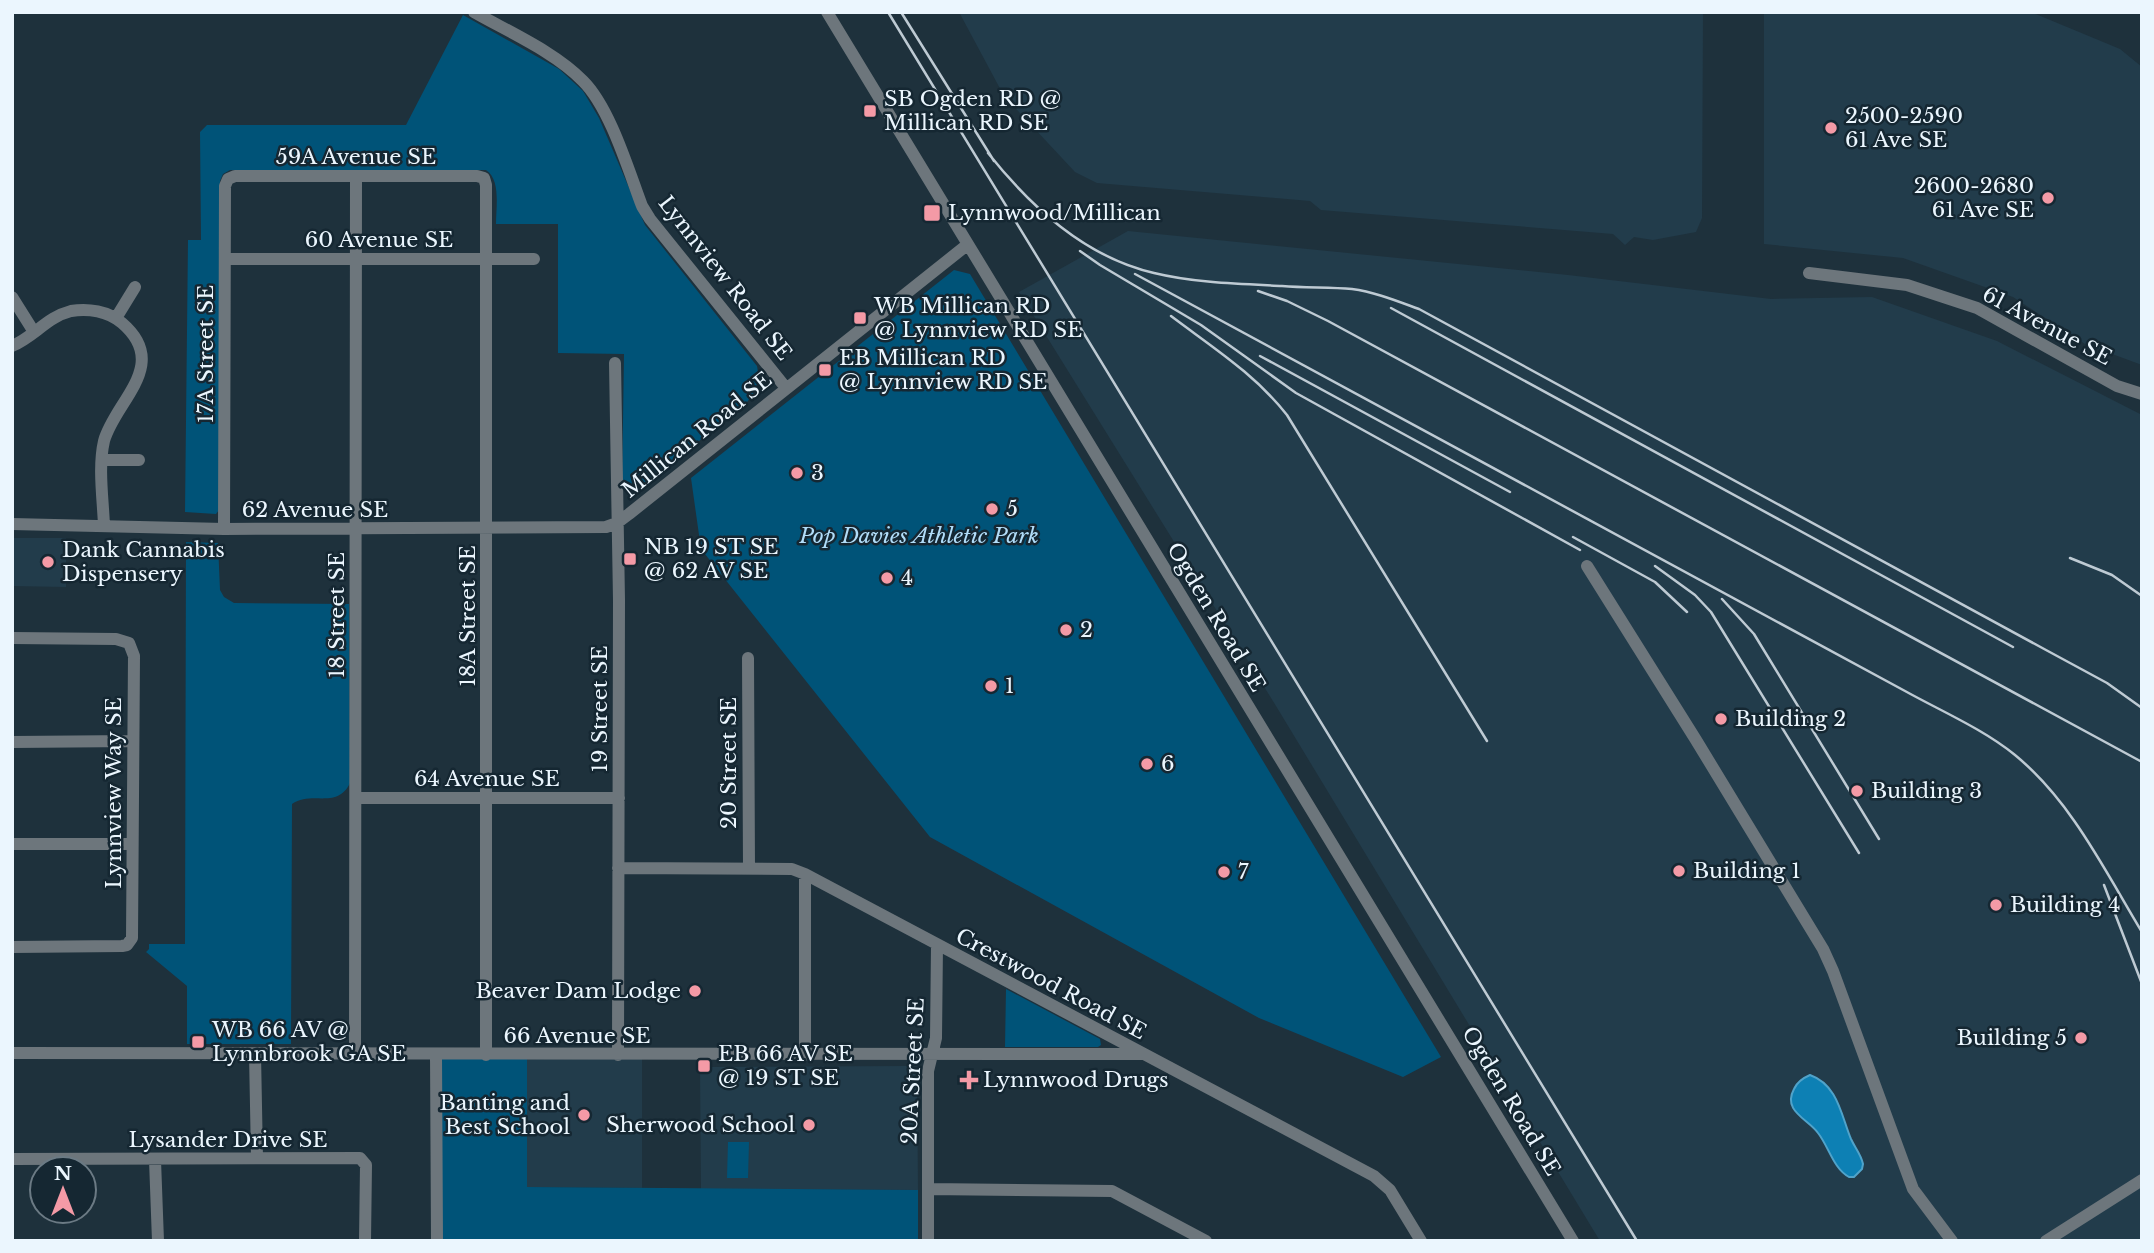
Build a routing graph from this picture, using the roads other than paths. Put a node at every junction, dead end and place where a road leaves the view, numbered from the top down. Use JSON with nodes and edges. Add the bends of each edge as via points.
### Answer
{"nodes":[{"id":1,"x":474,"y":12,"type":"edge"},
{"id":2,"x":827,"y":12,"type":"edge"},
{"id":3,"x":356,"y":176,"type":"junction"},
{"id":4,"x":484,"y":178,"type":"joint"},
{"id":5,"x":228,"y":179,"type":"joint"},
{"id":6,"x":967,"y":245,"type":"junction"},
{"id":7,"x":225,"y":259,"type":"junction"},
{"id":8,"x":356,"y":259,"type":"junction"},
{"id":9,"x":486,"y":259,"type":"junction"},
{"id":10,"x":534,"y":259,"type":"dead end"},
{"id":11,"x":1809,"y":273,"type":"dead end"},
{"id":12,"x":135,"y":287,"type":"dead end"},
{"id":13,"x":12,"y":297,"type":"edge"},
{"id":14,"x":116,"y":318,"type":"junction"},
{"id":15,"x":34,"y":332,"type":"junction"},
{"id":16,"x":12,"y":346,"type":"edge"},
{"id":17,"x":615,"y":363,"type":"dead end"},
{"id":18,"x":786,"y":388,"type":"junction"},
{"id":19,"x":2142,"y":394,"type":"edge"},
{"id":20,"x":102,"y":460,"type":"junction"},
{"id":21,"x":139,"y":460,"type":"dead end"},
{"id":22,"x":617,"y":523,"type":"junction"},
{"id":23,"x":12,"y":524,"type":"edge"},
{"id":24,"x":104,"y":526,"type":"junction"},
{"id":25,"x":224,"y":529,"type":"junction"},
{"id":26,"x":356,"y":529,"type":"junction"},
{"id":27,"x":487,"y":529,"type":"junction"},
{"id":28,"x":1587,"y":566,"type":"dead end"},
{"id":29,"x":12,"y":638,"type":"edge"},
{"id":30,"x":748,"y":658,"type":"dead end"},
{"id":31,"x":133,"y":741,"type":"junction"},
{"id":32,"x":12,"y":742,"type":"edge"},
{"id":33,"x":356,"y":797,"type":"junction"},
{"id":34,"x":488,"y":797,"type":"junction"},
{"id":35,"x":619,"y":797,"type":"junction"},
{"id":36,"x":12,"y":844,"type":"edge"},
{"id":37,"x":132,"y":844,"type":"junction"},
{"id":38,"x":618,"y":868,"type":"junction"},
{"id":39,"x":749,"y":869,"type":"junction"},
{"id":40,"x":804,"y":874,"type":"junction"},
{"id":41,"x":937,"y":945,"type":"junction"},
{"id":42,"x":12,"y":947,"type":"edge"},
{"id":43,"x":12,"y":1053,"type":"edge"},
{"id":44,"x":1142,"y":1054,"type":"junction"},
{"id":45,"x":255,"y":1055,"type":"junction"},
{"id":46,"x":355,"y":1055,"type":"junction"},
{"id":47,"x":436,"y":1055,"type":"junction"},
{"id":48,"x":486,"y":1055,"type":"junction"},
{"id":49,"x":618,"y":1055,"type":"junction"},
{"id":50,"x":804,"y":1055,"type":"junction"},
{"id":51,"x":932,"y":1056,"type":"junction"},
{"id":52,"x":257,"y":1158,"type":"junction"},
{"id":53,"x":12,"y":1159,"type":"edge"},
{"id":54,"x":155,"y":1160,"type":"junction"},
{"id":55,"x":2142,"y":1180,"type":"edge"},
{"id":56,"x":928,"y":1189,"type":"junction"},
{"id":57,"x":158,"y":1241,"type":"edge"},
{"id":58,"x":365,"y":1241,"type":"edge"},
{"id":59,"x":437,"y":1241,"type":"edge"},
{"id":60,"x":928,"y":1241,"type":"edge"},
{"id":61,"x":1206,"y":1241,"type":"edge"},
{"id":62,"x":1421,"y":1241,"type":"edge"},
{"id":63,"x":1573,"y":1241,"type":"edge"},
{"id":64,"x":1952,"y":1241,"type":"edge"},
{"id":65,"x":2046,"y":1241,"type":"edge"}],
"edges":[{"from":1,"to":18,"type":"street","name":"Lynnview Road SE","via":[[563,64],[583,81],[606,114],[650,219]]},
{"from":2,"to":6,"type":"street","name":"Ogden Road SE"},
{"from":3,"to":4,"type":"street","name":"59A Avenue SE"},
{"from":3,"to":5,"type":"street","name":"59A Avenue SE"},
{"from":3,"to":8,"type":"street","name":"18 Street SE"},
{"from":4,"to":9,"type":"street","name":"18A Street SE"},
{"from":5,"to":7,"type":"street","name":"17A Street SE"},
{"from":6,"to":18,"type":"street","name":"Millican Road SE"},
{"from":6,"to":63,"type":"street","name":"Ogden Road SE"},
{"from":7,"to":8,"type":"street","name":"60 Avenue SE"},
{"from":7,"to":25,"type":"street","name":"17A Street SE"},
{"from":8,"to":9,"type":"street","name":"60 Avenue SE"},
{"from":8,"to":26,"type":"street","name":"18 Street SE"},
{"from":9,"to":10,"type":"street","name":"60 Avenue SE"},
{"from":9,"to":27,"type":"street","name":"18A Street SE"},
{"from":11,"to":19,"type":"street","name":"61 Avenue SE","via":[[1906,285],[1977,308],[2117,386]]},
{"from":12,"to":14,"type":"street"},
{"from":13,"to":15,"type":"street"},
{"from":14,"to":15,"type":"street","via":[[95,311],[71,311]]},
{"from":14,"to":20,"type":"street","via":[[137,344],[141,369],[108,429]]},
{"from":15,"to":16,"type":"street"},
{"from":17,"to":22,"type":"street","name":"19 Street SE"},
{"from":18,"to":22,"type":"street","name":"Millican Road SE"},
{"from":20,"to":21,"type":"street"},
{"from":20,"to":24,"type":"street"},
{"from":22,"to":27,"type":"street","name":"62 Avenue SE","via":[[593,528]]},
{"from":22,"to":35,"type":"street","name":"19 Street SE"},
{"from":23,"to":24,"type":"street","name":"62 Avenue SE"},
{"from":24,"to":25,"type":"street","name":"62 Avenue SE"},
{"from":25,"to":26,"type":"street","name":"62 Avenue SE"},
{"from":26,"to":27,"type":"street","name":"62 Avenue SE"},
{"from":26,"to":33,"type":"street","name":"18 Street SE"},
{"from":27,"to":34,"type":"street","name":"18A Street SE"},
{"from":28,"to":64,"type":"street","via":[[1823,949],[1913,1189]]},
{"from":29,"to":31,"type":"street","name":"Lynnview Way SE","via":[[129,643],[134,656]]},
{"from":30,"to":39,"type":"street","name":"20 Street SE"},
{"from":31,"to":32,"type":"street"},
{"from":31,"to":37,"type":"street","name":"Lynnview Way SE"},
{"from":33,"to":34,"type":"street","name":"64 Avenue SE"},
{"from":33,"to":46,"type":"street","name":"18 Street SE"},
{"from":34,"to":35,"type":"street","name":"64 Avenue SE"},
{"from":34,"to":48,"type":"street","name":"18A Street SE"},
{"from":35,"to":38,"type":"street","name":"19 Street SE"},
{"from":36,"to":37,"type":"street"},
{"from":37,"to":42,"type":"street","name":"Lynnview Way SE","via":[[133,933],[127,945]]},
{"from":38,"to":39,"type":"street","name":"Crestwood Road SE"},
{"from":38,"to":49,"type":"street","name":"19 Street SE"},
{"from":39,"to":40,"type":"street","name":"Crestwood Road SE","via":[[792,869]]},
{"from":40,"to":41,"type":"street","name":"Crestwood Road SE"},
{"from":40,"to":50,"type":"street"},
{"from":41,"to":44,"type":"street","name":"Crestwood Road SE"},
{"from":41,"to":51,"type":"street","name":"20A Street SE"},
{"from":43,"to":45,"type":"street","name":"66 Avenue SE"},
{"from":44,"to":51,"type":"street","name":"66 Avenue SE"},
{"from":44,"to":62,"type":"street","name":"Crestwood Road SE","via":[[1374,1176],[1390,1190]]},
{"from":45,"to":46,"type":"street","name":"66 Avenue SE"},
{"from":45,"to":52,"type":"street"},
{"from":46,"to":47,"type":"street","name":"66 Avenue SE"},
{"from":47,"to":48,"type":"street","name":"66 Avenue SE"},
{"from":47,"to":59,"type":"street"},
{"from":48,"to":49,"type":"street","name":"66 Avenue SE"},
{"from":49,"to":50,"type":"street","name":"66 Avenue SE"},
{"from":50,"to":51,"type":"street","name":"66 Avenue SE"},
{"from":51,"to":56,"type":"street","name":"20A Street SE","via":[[928,1071]]},
{"from":52,"to":54,"type":"street","name":"Lysander Drive SE"},
{"from":52,"to":58,"type":"street","name":"Lysander Drive SE","via":[[364,1161]]},
{"from":53,"to":54,"type":"street","name":"Lysander Drive SE"},
{"from":54,"to":57,"type":"street"},
{"from":55,"to":65,"type":"street"},
{"from":56,"to":60,"type":"street","name":"20A Street SE"},
{"from":56,"to":61,"type":"street","via":[[1112,1192]]}]}
